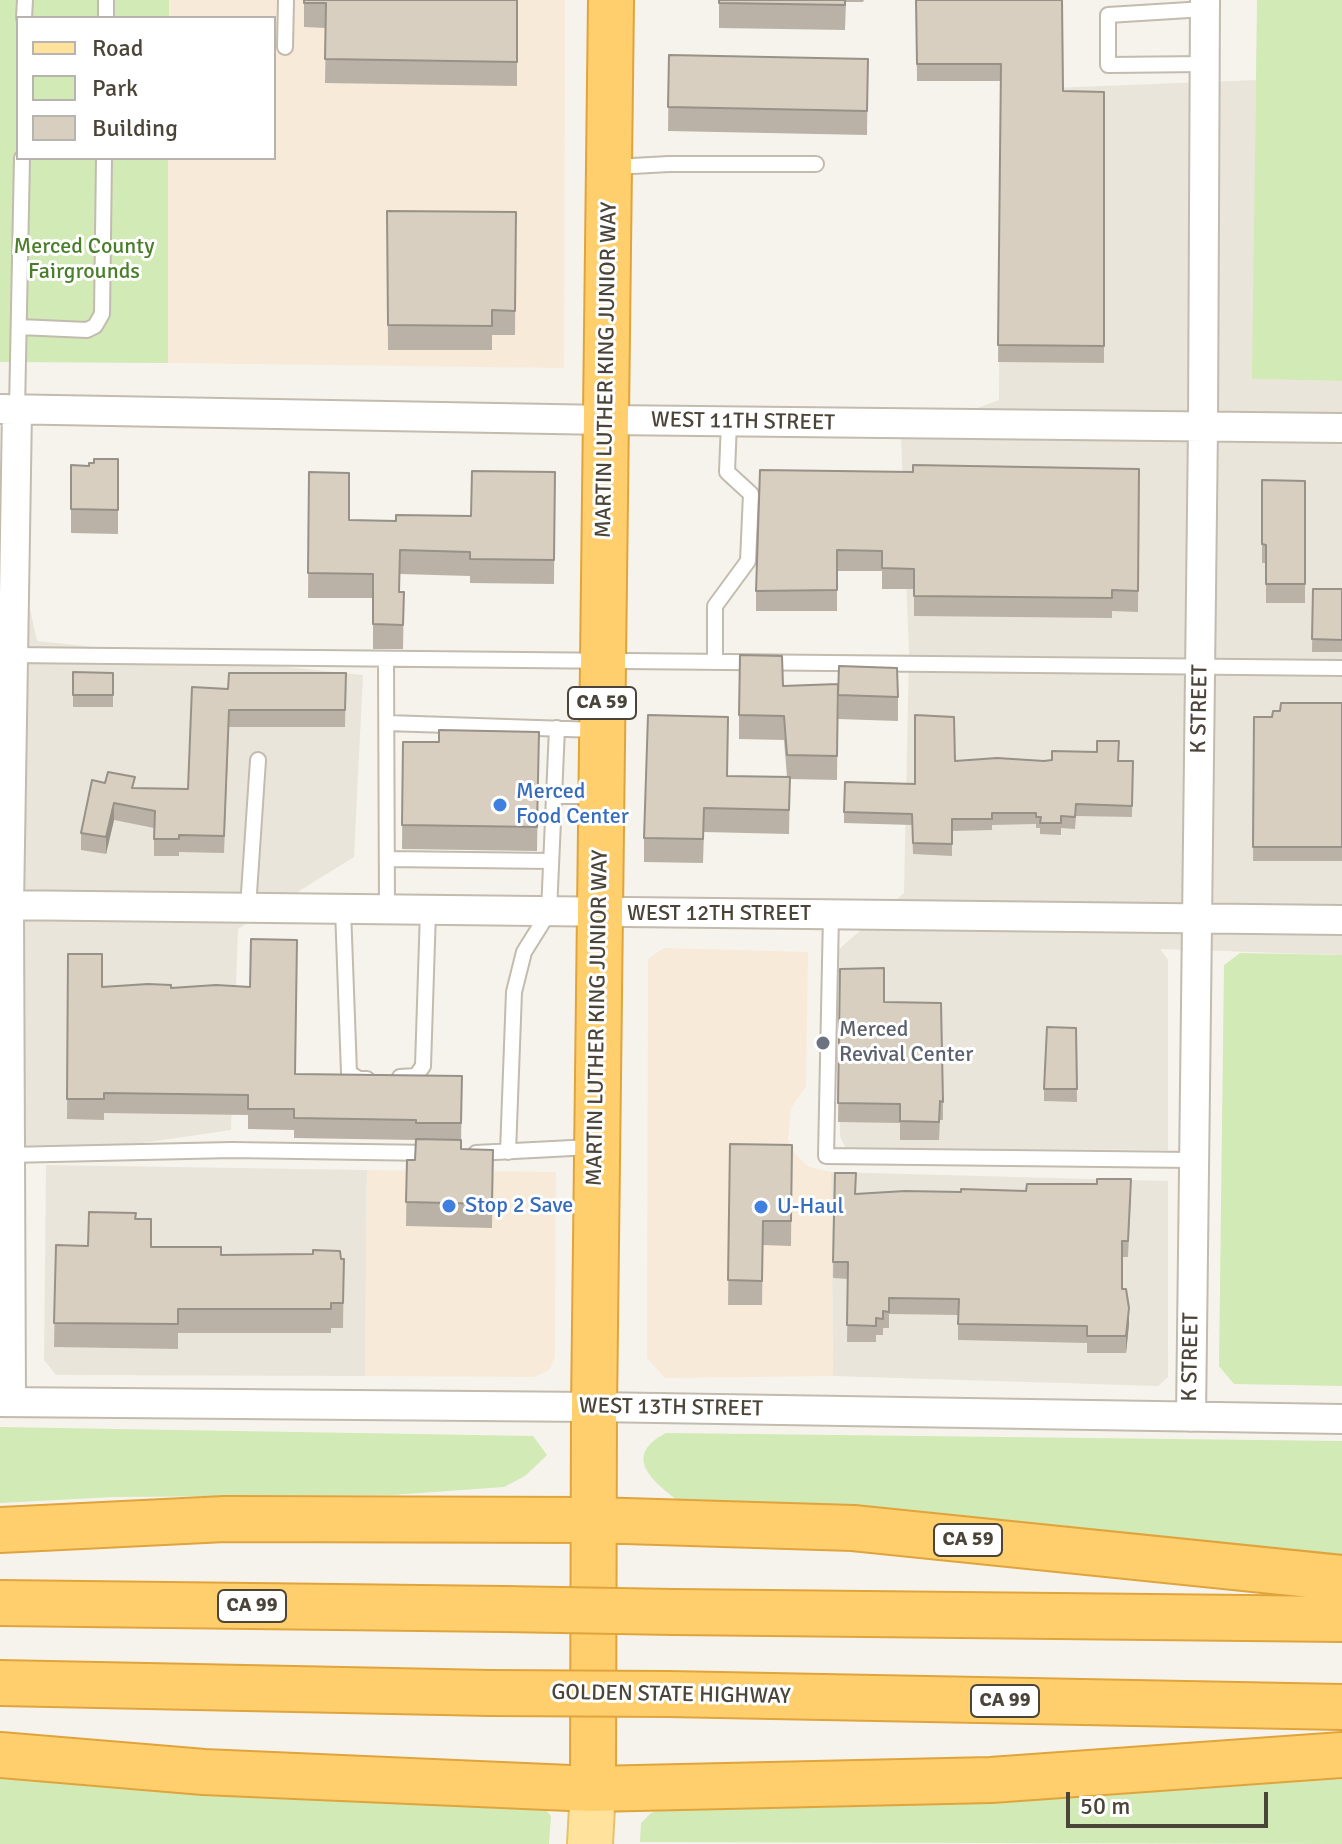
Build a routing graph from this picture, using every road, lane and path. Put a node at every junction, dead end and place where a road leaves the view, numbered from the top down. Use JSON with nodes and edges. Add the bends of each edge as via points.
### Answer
{"nodes":[{"id":1,"x":286,"y":0,"type":"edge"},
{"id":2,"x":611,"y":0,"type":"edge"},
{"id":3,"x":1205,"y":4,"type":"edge"},
{"id":4,"x":285,"y":47,"type":"dead end"},
{"id":5,"x":1205,"y":64,"type":"junction"},
{"id":6,"x":22,"y":160,"type":"edge"},
{"id":7,"x":104,"y":160,"type":"edge"},
{"id":8,"x":816,"y":164,"type":"dead end"},
{"id":9,"x":610,"y":167,"type":"junction"},
{"id":10,"x":19,"y":327,"type":"junction"},
{"id":11,"x":8,"y":410,"type":"edge"},
{"id":12,"x":607,"y":420,"type":"junction"},
{"id":13,"x":729,"y":422,"type":"junction"},
{"id":14,"x":1203,"y":427,"type":"junction"},
{"id":15,"x":1342,"y":428,"type":"edge"},
{"id":16,"x":6,"y":655,"type":"edge"},
{"id":17,"x":386,"y":659,"type":"junction"},
{"id":18,"x":603,"y":661,"type":"junction"},
{"id":19,"x":715,"y":662,"type":"junction"},
{"id":20,"x":1200,"y":667,"type":"junction"},
{"id":21,"x":1342,"y":668,"type":"edge"},
{"id":22,"x":387,"y":723,"type":"junction"},
{"id":23,"x":557,"y":728,"type":"junction"},
{"id":24,"x":602,"y":730,"type":"junction"},
{"id":25,"x":258,"y":760,"type":"dead end"},
{"id":26,"x":554,"y":796,"type":"junction"},
{"id":27,"x":601,"y":796,"type":"junction"},
{"id":28,"x":387,"y":859,"type":"junction"},
{"id":29,"x":551,"y":861,"type":"junction"},
{"id":30,"x":4,"y":906,"type":"edge"},
{"id":31,"x":248,"y":908,"type":"junction"},
{"id":32,"x":343,"y":909,"type":"junction"},
{"id":33,"x":387,"y":910,"type":"junction"},
{"id":34,"x":428,"y":911,"type":"junction"},
{"id":35,"x":549,"y":912,"type":"junction"},
{"id":36,"x":599,"y":913,"type":"junction"},
{"id":37,"x":831,"y":915,"type":"junction"},
{"id":38,"x":1197,"y":917,"type":"junction"},
{"id":39,"x":1342,"y":920,"type":"edge"},
{"id":40,"x":597,"y":1147,"type":"junction"},
{"id":41,"x":508,"y":1152,"type":"junction"},
{"id":42,"x":452,"y":1153,"type":"edge"},
{"id":43,"x":468,"y":1154,"type":"edge"},
{"id":44,"x":5,"y":1155,"type":"edge"},
{"id":45,"x":1194,"y":1160,"type":"junction"},
{"id":46,"x":6,"y":1402,"type":"edge"},
{"id":47,"x":594,"y":1407,"type":"junction"},
{"id":48,"x":1191,"y":1417,"type":"junction"},
{"id":49,"x":1342,"y":1419,"type":"edge"},
{"id":50,"x":593,"y":1520,"type":"junction"},
{"id":51,"x":0,"y":1530,"type":"edge"},
{"id":52,"x":1342,"y":1578,"type":"edge"},
{"id":53,"x":0,"y":1603,"type":"edge"},
{"id":54,"x":1342,"y":1619,"type":"edge"},
{"id":55,"x":0,"y":1683,"type":"edge"},
{"id":56,"x":1342,"y":1707,"type":"edge"},
{"id":57,"x":0,"y":1755,"type":"edge"},
{"id":58,"x":1342,"y":1755,"type":"edge"},
{"id":59,"x":593,"y":1789,"type":"junction"},
{"id":60,"x":590,"y":1844,"type":"edge"}],
"edges":[{"from":1,"to":4,"type":"lane"},
{"from":2,"to":9,"type":"highway","name":"MARTIN LUTHER KING JUNIOR WAY","number":"CA 59"},
{"from":3,"to":5,"type":"street","name":"K STREET"},
{"from":3,"to":5,"type":"lane","via":[[1108,15],[1108,65]]},
{"from":5,"to":14,"type":"street","name":"K STREET"},
{"from":6,"to":10,"type":"lane"},
{"from":7,"to":10,"type":"lane","via":[[102,314],[87,330]]},
{"from":8,"to":9,"type":"lane"},
{"from":9,"to":12,"type":"highway","name":"MARTIN LUTHER KING JUNIOR WAY","number":"CA 59"},
{"from":10,"to":11,"type":"lane"},
{"from":11,"to":12,"type":"street","name":"WEST 11TH STREET"},
{"from":11,"to":16,"type":"street"},
{"from":12,"to":13,"type":"street","name":"WEST 11TH STREET"},
{"from":12,"to":18,"type":"highway","name":"MARTIN LUTHER KING JUNIOR WAY","number":"CA 59"},
{"from":13,"to":14,"type":"street","name":"WEST 11TH STREET"},
{"from":13,"to":19,"type":"lane","via":[[727,472],[751,494],[748,561],[715,606]]},
{"from":14,"to":15,"type":"street","name":"WEST 11TH STREET"},
{"from":14,"to":20,"type":"street","name":"K STREET"},
{"from":16,"to":17,"type":"lane"},
{"from":16,"to":30,"type":"street"},
{"from":17,"to":18,"type":"lane"},
{"from":17,"to":22,"type":"lane"},
{"from":18,"to":19,"type":"lane"},
{"from":18,"to":24,"type":"highway","name":"MARTIN LUTHER KING JUNIOR WAY","number":"CA 59"},
{"from":19,"to":20,"type":"lane"},
{"from":20,"to":21,"type":"lane"},
{"from":20,"to":38,"type":"street","name":"K STREET"},
{"from":22,"to":23,"type":"lane"},
{"from":22,"to":28,"type":"lane"},
{"from":23,"to":24,"type":"lane"},
{"from":23,"to":26,"type":"lane"},
{"from":24,"to":27,"type":"highway","name":"MARTIN LUTHER KING JUNIOR WAY","number":"CA 59"},
{"from":25,"to":31,"type":"lane"},
{"from":26,"to":27,"type":"lane"},
{"from":26,"to":29,"type":"lane"},
{"from":27,"to":36,"type":"highway","name":"MARTIN LUTHER KING JUNIOR WAY","number":"CA 59"},
{"from":28,"to":29,"type":"lane"},
{"from":28,"to":33,"type":"lane"},
{"from":29,"to":35,"type":"lane"},
{"from":30,"to":31,"type":"street","name":"WEST 12TH STREET"},
{"from":30,"to":44,"type":"street"},
{"from":31,"to":32,"type":"street","name":"WEST 12TH STREET"},
{"from":32,"to":33,"type":"street","name":"WEST 12TH STREET"},
{"from":32,"to":34,"type":"lane","via":[[349,1073],[359,1079],[416,1076],[423,1066]]},
{"from":33,"to":34,"type":"street","name":"WEST 12TH STREET"},
{"from":34,"to":35,"type":"street","name":"WEST 12TH STREET"},
{"from":35,"to":36,"type":"street","name":"WEST 12TH STREET"},
{"from":35,"to":41,"type":"lane","via":[[524,952],[514,992]]},
{"from":36,"to":37,"type":"street","name":"WEST 12TH STREET"},
{"from":36,"to":40,"type":"highway","name":"MARTIN LUTHER KING JUNIOR WAY","number":"CA 59"},
{"from":37,"to":38,"type":"street","name":"WEST 12TH STREET"},
{"from":37,"to":45,"type":"lane","via":[[826,1156]]},
{"from":38,"to":39,"type":"street","name":"WEST 12TH STREET"},
{"from":38,"to":45,"type":"street","name":"K STREET"},
{"from":40,"to":41,"type":"lane"},
{"from":40,"to":47,"type":"highway","name":"MARTIN LUTHER KING JUNIOR WAY","number":"CA 59"},
{"from":41,"to":43,"type":"lane"},
{"from":42,"to":44,"type":"lane"},
{"from":44,"to":46,"type":"street"},
{"from":45,"to":48,"type":"street","name":"K STREET"},
{"from":46,"to":47,"type":"street","name":"WEST 13TH STREET"},
{"from":47,"to":48,"type":"street","name":"WEST 13TH STREET"},
{"from":47,"to":50,"type":"highway","name":"MARTIN LUTHER KING JUNIOR WAY","number":"CA 59"},
{"from":48,"to":49,"type":"street","name":"WEST 13TH STREET"},
{"from":50,"to":51,"type":"highway","via":[[225,1519]]},
{"from":50,"to":52,"type":"highway","number":"CA 59","via":[[853,1528]]},
{"from":50,"to":59,"type":"highway","name":"MARTIN LUTHER KING JUNIOR WAY","number":"CA 59"},
{"from":53,"to":54,"type":"highway","number":"CA 99","bridge":true},
{"from":55,"to":56,"type":"highway","name":"GOLDEN STATE HIGHWAY","number":"CA 99","bridge":true},
{"from":57,"to":59,"type":"highway","via":[[204,1772]]},
{"from":58,"to":59,"type":"highway","via":[[991,1780]]},
{"from":59,"to":60,"type":"main road","name":"MARTIN LUTHER KING JUNIOR WAY"}]}
